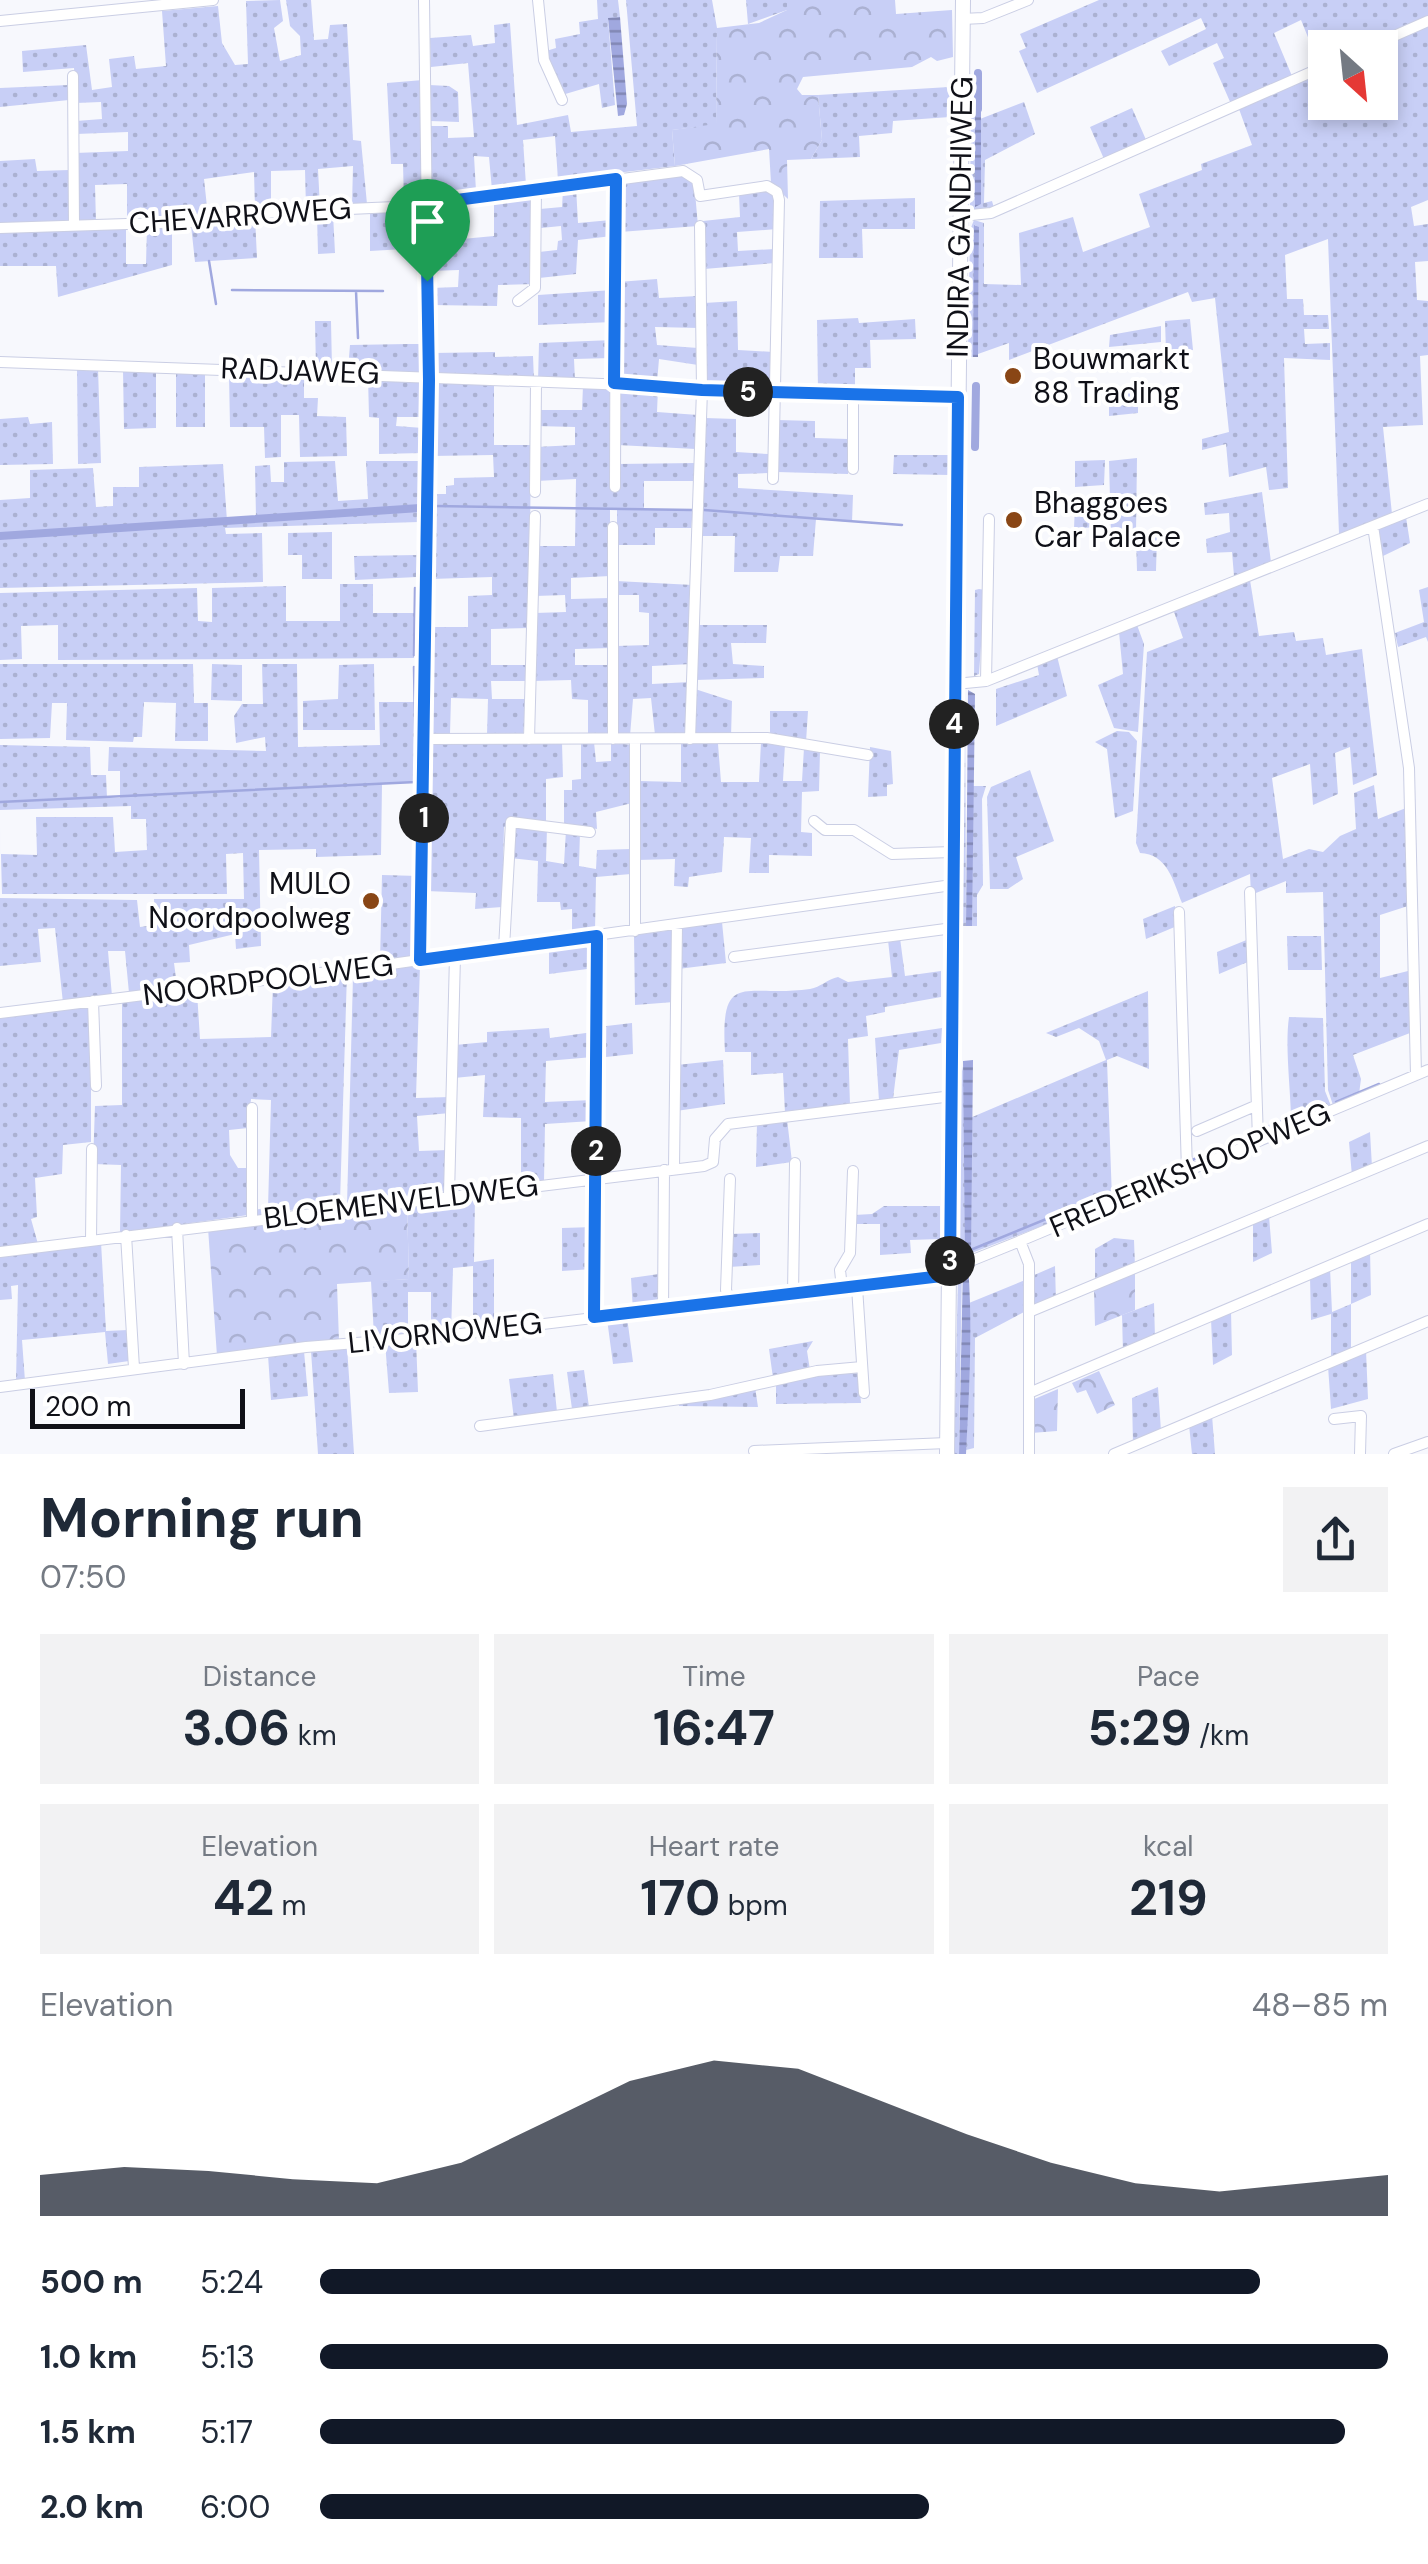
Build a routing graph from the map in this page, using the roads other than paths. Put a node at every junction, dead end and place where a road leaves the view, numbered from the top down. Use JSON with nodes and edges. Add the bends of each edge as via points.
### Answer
{"nodes":[{"id":1,"x":213,"y":0,"type":"edge"},
{"id":2,"x":424,"y":0,"type":"edge"},
{"id":3,"x":538,"y":0,"type":"edge"},
{"id":4,"x":962,"y":0,"type":"edge"},
{"id":5,"x":1028,"y":0,"type":"edge"},
{"id":6,"x":962,"y":19,"type":"junction"},
{"id":7,"x":0,"y":21,"type":"edge"},
{"id":8,"x":1428,"y":21,"type":"edge"},
{"id":9,"x":1398,"y":34,"type":"edge"},
{"id":10,"x":1308,"y":73,"type":"edge"},
{"id":11,"x":72,"y":76,"type":"dead end"},
{"id":12,"x":562,"y":100,"type":"dead end"},
{"id":13,"x":616,"y":179,"type":"junction"},
{"id":14,"x":536,"y":188,"type":"junction"},
{"id":15,"x":426,"y":204,"type":"junction"},
{"id":16,"x":961,"y":216,"type":"junction"},
{"id":17,"x":74,"y":226,"type":"junction"},
{"id":18,"x":700,"y":226,"type":"dead end"},
{"id":19,"x":0,"y":228,"type":"edge"},
{"id":20,"x":518,"y":301,"type":"dead end"},
{"id":21,"x":0,"y":362,"type":"edge"},
{"id":22,"x":429,"y":380,"type":"junction"},
{"id":23,"x":614,"y":383,"type":"junction"},
{"id":24,"x":536,"y":384,"type":"junction"},
{"id":25,"x":702,"y":390,"type":"junction"},
{"id":26,"x":775,"y":393,"type":"junction"},
{"id":27,"x":852,"y":396,"type":"junction"},
{"id":28,"x":958,"y":397,"type":"junction"},
{"id":29,"x":852,"y":469,"type":"dead end"},
{"id":30,"x":773,"y":479,"type":"dead end"},
{"id":31,"x":615,"y":487,"type":"dead end"},
{"id":32,"x":534,"y":492,"type":"dead end"},
{"id":33,"x":1428,"y":504,"type":"edge"},
{"id":34,"x":535,"y":516,"type":"dead end"},
{"id":35,"x":990,"y":519,"type":"dead end"},
{"id":36,"x":1372,"y":526,"type":"junction"},
{"id":37,"x":613,"y":528,"type":"dead end"},
{"id":38,"x":981,"y":683,"type":"junction"},
{"id":39,"x":958,"y":685,"type":"junction"},
{"id":40,"x":426,"y":739,"type":"junction"},
{"id":41,"x":530,"y":739,"type":"junction"},
{"id":42,"x":613,"y":739,"type":"junction"},
{"id":43,"x":635,"y":739,"type":"junction"},
{"id":44,"x":690,"y":739,"type":"junction"},
{"id":45,"x":868,"y":754,"type":"dead end"},
{"id":46,"x":814,"y":820,"type":"dead end"},
{"id":47,"x":590,"y":832,"type":"dead end"},
{"id":48,"x":952,"y":852,"type":"junction"},
{"id":49,"x":952,"y":884,"type":"junction"},
{"id":50,"x":1250,"y":892,"type":"dead end"},
{"id":51,"x":1179,"y":912,"type":"dead end"},
{"id":52,"x":677,"y":925,"type":"junction"},
{"id":53,"x":953,"y":928,"type":"junction"},
{"id":54,"x":635,"y":931,"type":"junction"},
{"id":55,"x":597,"y":936,"type":"junction"},
{"id":56,"x":504,"y":948,"type":"junction"},
{"id":57,"x":455,"y":956,"type":"junction"},
{"id":58,"x":734,"y":957,"type":"dead end"},
{"id":59,"x":420,"y":960,"type":"junction"},
{"id":60,"x":93,"y":1002,"type":"junction"},
{"id":61,"x":0,"y":1012,"type":"edge"},
{"id":62,"x":1422,"y":1072,"type":"edge"},
{"id":63,"x":96,"y":1086,"type":"dead end"},
{"id":64,"x":952,"y":1096,"type":"junction"},
{"id":65,"x":1256,"y":1106,"type":"junction"},
{"id":66,"x":252,"y":1108,"type":"dead end"},
{"id":67,"x":1197,"y":1131,"type":"dead end"},
{"id":68,"x":1258,"y":1140,"type":"junction"},
{"id":69,"x":1428,"y":1146,"type":"edge"},
{"id":70,"x":92,"y":1148,"type":"dead end"},
{"id":71,"x":795,"y":1163,"type":"dead end"},
{"id":72,"x":669,"y":1169,"type":"junction"},
{"id":73,"x":1188,"y":1170,"type":"junction"},
{"id":74,"x":852,"y":1171,"type":"dead end"},
{"id":75,"x":596,"y":1178,"type":"junction"},
{"id":76,"x":730,"y":1180,"type":"dead end"},
{"id":77,"x":449,"y":1194,"type":"junction"},
{"id":78,"x":252,"y":1219,"type":"junction"},
{"id":79,"x":1428,"y":1224,"type":"edge"},
{"id":80,"x":177,"y":1228,"type":"junction"},
{"id":81,"x":126,"y":1235,"type":"junction"},
{"id":82,"x":91,"y":1240,"type":"junction"},
{"id":83,"x":1020,"y":1241,"type":"junction"},
{"id":84,"x":0,"y":1252,"type":"edge"},
{"id":85,"x":953,"y":1265,"type":"junction"},
{"id":86,"x":858,"y":1286,"type":"junction"},
{"id":87,"x":842,"y":1288,"type":"junction"},
{"id":88,"x":793,"y":1293,"type":"junction"},
{"id":89,"x":730,"y":1302,"type":"junction"},
{"id":90,"x":663,"y":1310,"type":"junction"},
{"id":91,"x":1029,"y":1312,"type":"junction"},
{"id":92,"x":594,"y":1317,"type":"junction"},
{"id":93,"x":1428,"y":1321,"type":"edge"},
{"id":94,"x":184,"y":1364,"type":"junction"},
{"id":95,"x":862,"y":1367,"type":"junction"},
{"id":96,"x":134,"y":1368,"type":"junction"},
{"id":97,"x":0,"y":1387,"type":"edge"},
{"id":98,"x":864,"y":1393,"type":"dead end"},
{"id":99,"x":1029,"y":1393,"type":"junction"},
{"id":100,"x":1334,"y":1419,"type":"dead end"},
{"id":101,"x":480,"y":1426,"type":"dead end"},
{"id":102,"x":1428,"y":1442,"type":"edge"},
{"id":103,"x":947,"y":1449,"type":"edge"},
{"id":104,"x":754,"y":1451,"type":"dead end"},
{"id":105,"x":1029,"y":1454,"type":"edge"},
{"id":106,"x":1114,"y":1454,"type":"edge"},
{"id":107,"x":1360,"y":1454,"type":"edge"},
{"id":108,"x":1394,"y":1454,"type":"edge"}],
"edges":[{"from":1,"to":7,"type":"street"},
{"from":2,"to":15,"type":"street"},
{"from":3,"to":12,"type":"street","via":[[542,54]]},
{"from":4,"to":6,"type":"main road","name":"INDIRA GANDHIWEG"},
{"from":5,"to":6,"type":"street"},
{"from":6,"to":16,"type":"main road","name":"INDIRA GANDHIWEG"},
{"from":8,"to":9,"type":"street"},
{"from":10,"to":16,"type":"street","via":[[991,213]]},
{"from":11,"to":17,"type":"street"},
{"from":13,"to":14,"type":"street","name":"CHEVARROWEG"},
{"from":13,"to":23,"type":"street"},
{"from":13,"to":26,"type":"street","name":"CHEVARROWEG","via":[[683,170],[696,180],[700,196],[767,186],[777,192]]},
{"from":14,"to":15,"type":"street","name":"CHEVARROWEG"},
{"from":14,"to":20,"type":"street","via":[[536,288]]},
{"from":15,"to":17,"type":"street","name":"CHEVARROWEG"},
{"from":15,"to":22,"type":"street"},
{"from":16,"to":28,"type":"main road","name":"INDIRA GANDHIWEG"},
{"from":17,"to":19,"type":"street","name":"CHEVARROWEG"},
{"from":18,"to":25,"type":"street"},
{"from":21,"to":22,"type":"street","name":"RADJAWEG","via":[[421,374]]},
{"from":22,"to":24,"type":"street","name":"RADJAWEG"},
{"from":22,"to":40,"type":"street"},
{"from":23,"to":24,"type":"street","name":"RADJAWEG"},
{"from":23,"to":25,"type":"street","name":"RADJAWEG"},
{"from":23,"to":31,"type":"street"},
{"from":24,"to":32,"type":"street"},
{"from":25,"to":26,"type":"street","name":"RADJAWEG"},
{"from":25,"to":44,"type":"street"},
{"from":26,"to":27,"type":"street","name":"RADJAWEG"},
{"from":26,"to":30,"type":"street"},
{"from":27,"to":28,"type":"street","name":"RADJAWEG"},
{"from":27,"to":29,"type":"street"},
{"from":28,"to":39,"type":"main road","name":"INDIRA GANDHIWEG"},
{"from":33,"to":36,"type":"street"},
{"from":34,"to":41,"type":"street"},
{"from":35,"to":38,"type":"street"},
{"from":36,"to":38,"type":"street"},
{"from":36,"to":62,"type":"street","via":[[1409,768]]},
{"from":37,"to":42,"type":"street"},
{"from":38,"to":39,"type":"street"},
{"from":39,"to":48,"type":"main road","name":"INDIRA GANDHIWEG"},
{"from":40,"to":41,"type":"street"},
{"from":40,"to":59,"type":"street"},
{"from":41,"to":42,"type":"street"},
{"from":42,"to":43,"type":"street"},
{"from":43,"to":44,"type":"street"},
{"from":43,"to":54,"type":"street"},
{"from":44,"to":45,"type":"street","via":[[766,738]]},
{"from":46,"to":48,"type":"street","via":[[824,830],[850,829],[871,838],[892,854]]},
{"from":47,"to":56,"type":"street","via":[[511,822]]},
{"from":48,"to":49,"type":"main road","name":"INDIRA GANDHIWEG"},
{"from":49,"to":52,"type":"street","name":"NOORDPOOLWEG"},
{"from":49,"to":53,"type":"main road","name":"INDIRA GANDHIWEG"},
{"from":50,"to":65,"type":"street"},
{"from":51,"to":73,"type":"street"},
{"from":52,"to":54,"type":"street","name":"NOORDPOOLWEG"},
{"from":52,"to":72,"type":"street"},
{"from":53,"to":58,"type":"street"},
{"from":53,"to":64,"type":"main road","name":"INDIRA GANDHIWEG"},
{"from":54,"to":55,"type":"street","name":"NOORDPOOLWEG"},
{"from":55,"to":56,"type":"street","name":"NOORDPOOLWEG"},
{"from":55,"to":75,"type":"street"},
{"from":56,"to":57,"type":"street","name":"NOORDPOOLWEG"},
{"from":57,"to":59,"type":"street","name":"NOORDPOOLWEG"},
{"from":57,"to":77,"type":"street"},
{"from":59,"to":60,"type":"street","name":"NOORDPOOLWEG"},
{"from":60,"to":61,"type":"street","name":"NOORDPOOLWEG"},
{"from":60,"to":63,"type":"street"},
{"from":62,"to":68,"type":"street","name":"FREDERIKSHOOPWEG"},
{"from":64,"to":72,"type":"street","name":"BLOEMENVELDWEG","via":[[728,1124],[716,1139],[713,1162]]},
{"from":64,"to":85,"type":"main road","name":"INDIRA GANDHIWEG"},
{"from":65,"to":67,"type":"street"},
{"from":65,"to":68,"type":"street"},
{"from":66,"to":78,"type":"street"},
{"from":68,"to":73,"type":"street","name":"FREDERIKSHOOPWEG"},
{"from":69,"to":91,"type":"street"},
{"from":70,"to":82,"type":"street"},
{"from":71,"to":88,"type":"street"},
{"from":72,"to":75,"type":"street","name":"BLOEMENVELDWEG"},
{"from":72,"to":90,"type":"street"},
{"from":73,"to":83,"type":"street","name":"FREDERIKSHOOPWEG"},
{"from":74,"to":87,"type":"street"},
{"from":75,"to":77,"type":"street","name":"BLOEMENVELDWEG"},
{"from":75,"to":92,"type":"street"},
{"from":76,"to":89,"type":"street"},
{"from":77,"to":78,"type":"street","name":"BLOEMENVELDWEG"},
{"from":78,"to":80,"type":"street","name":"BLOEMENVELDWEG"},
{"from":79,"to":99,"type":"street"},
{"from":80,"to":81,"type":"street","name":"BLOEMENVELDWEG"},
{"from":80,"to":94,"type":"street"},
{"from":81,"to":82,"type":"street","name":"BLOEMENVELDWEG"},
{"from":81,"to":96,"type":"street"},
{"from":82,"to":84,"type":"street","name":"BLOEMENVELDWEG"},
{"from":83,"to":85,"type":"street","name":"FREDERIKSHOOPWEG"},
{"from":83,"to":91,"type":"street","via":[[1030,1264]]},
{"from":85,"to":86,"type":"street","name":"LIVORNOWEG"},
{"from":85,"to":103,"type":"main road","name":"INDIRA GANDHIWEG"},
{"from":86,"to":87,"type":"street","name":"LIVORNOWEG"},
{"from":86,"to":95,"type":"street"},
{"from":87,"to":88,"type":"street","name":"LIVORNOWEG"},
{"from":88,"to":89,"type":"street","name":"LIVORNOWEG"},
{"from":89,"to":90,"type":"street","name":"LIVORNOWEG"},
{"from":90,"to":92,"type":"street","name":"LIVORNOWEG"},
{"from":91,"to":99,"type":"street"},
{"from":92,"to":94,"type":"street","name":"LIVORNOWEG"},
{"from":93,"to":106,"type":"street"},
{"from":94,"to":96,"type":"street","name":"LIVORNOWEG"},
{"from":95,"to":98,"type":"street"},
{"from":95,"to":101,"type":"street"},
{"from":96,"to":97,"type":"street","name":"LIVORNOWEG"},
{"from":99,"to":105,"type":"street"},
{"from":100,"to":107,"type":"street","via":[[1360,1416]]},
{"from":102,"to":108,"type":"street"},
{"from":103,"to":104,"type":"street"}]}
